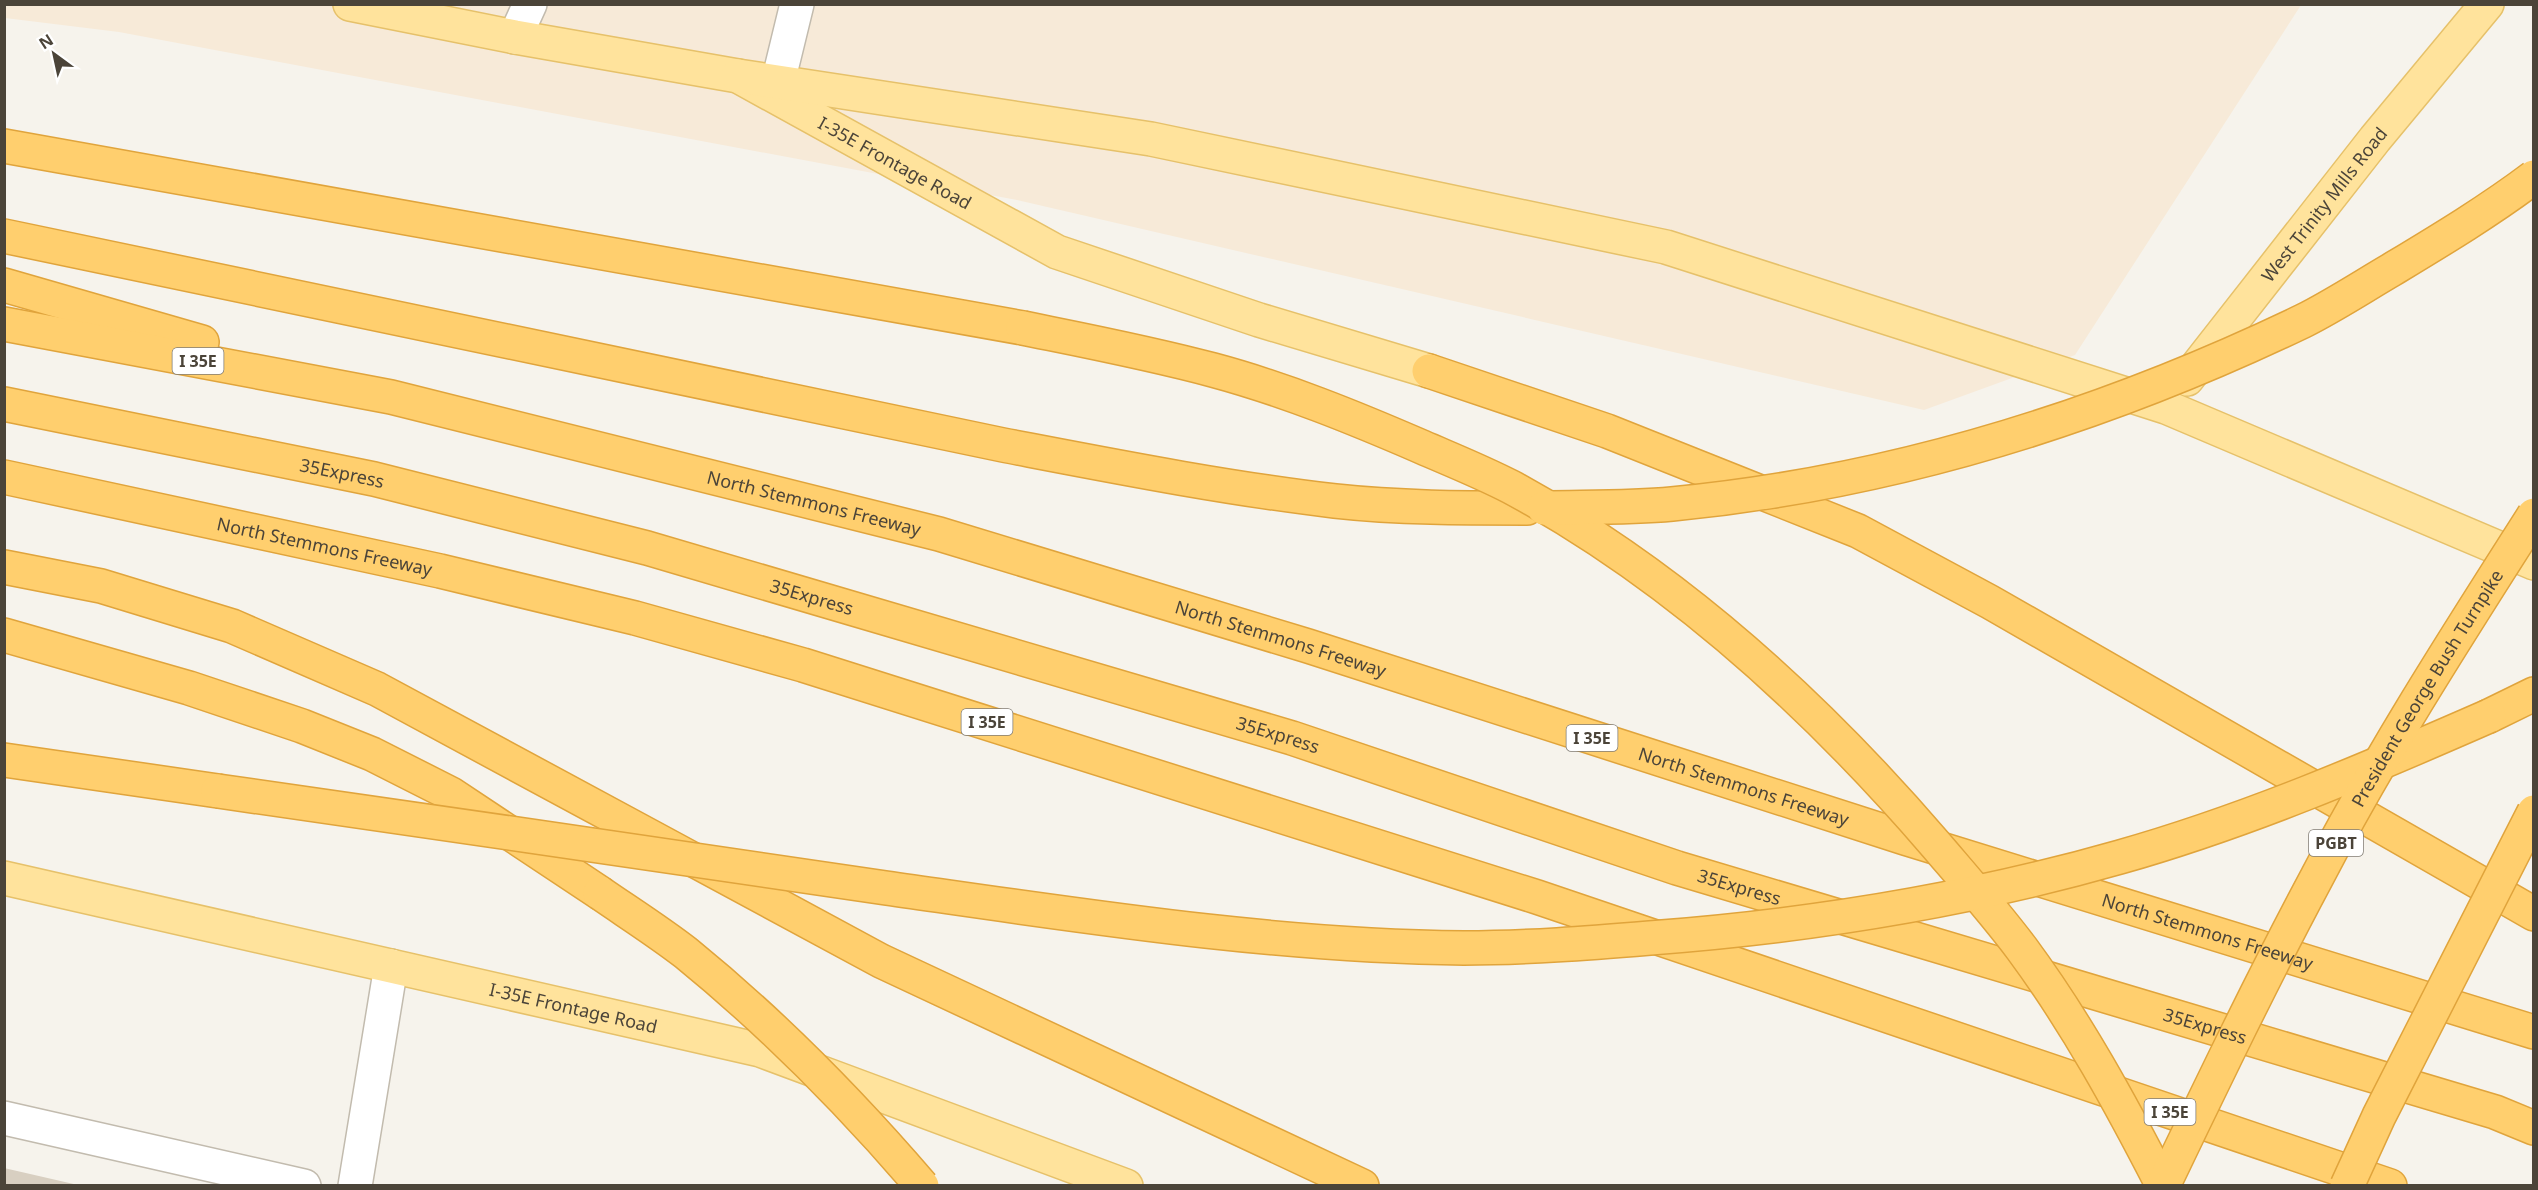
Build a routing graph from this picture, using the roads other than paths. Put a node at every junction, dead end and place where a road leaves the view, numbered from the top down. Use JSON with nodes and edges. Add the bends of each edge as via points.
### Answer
{"nodes":[{"id":1,"x":350,"y":4,"type":"edge"},
{"id":2,"x":530,"y":4,"type":"edge"},
{"id":3,"x":797,"y":4,"type":"edge"},
{"id":4,"x":2487,"y":4,"type":"edge"},
{"id":5,"x":514,"y":37,"type":"junction"},
{"id":6,"x":738,"y":76,"type":"junction"},
{"id":7,"x":778,"y":82,"type":"junction"},
{"id":8,"x":4,"y":146,"type":"edge"},
{"id":9,"x":2534,"y":177,"type":"edge"},
{"id":10,"x":4,"y":236,"type":"edge"},
{"id":11,"x":4,"y":285,"type":"edge"},
{"id":12,"x":4,"y":324,"type":"edge"},
{"id":13,"x":1429,"y":371,"type":"joint"},
{"id":14,"x":391,"y":397,"type":"junction"},
{"id":15,"x":4,"y":404,"type":"edge"},
{"id":16,"x":2166,"y":406,"type":"junction"},
{"id":17,"x":4,"y":477,"type":"edge"},
{"id":18,"x":2534,"y":515,"type":"edge"},
{"id":19,"x":2534,"y":563,"type":"edge"},
{"id":20,"x":4,"y":567,"type":"edge"},
{"id":21,"x":4,"y":635,"type":"edge"},
{"id":22,"x":2534,"y":694,"type":"edge"},
{"id":23,"x":4,"y":760,"type":"edge"},
{"id":24,"x":2534,"y":812,"type":"edge"},
{"id":25,"x":4,"y":878,"type":"edge"},
{"id":26,"x":2534,"y":914,"type":"edge"},
{"id":27,"x":391,"y":966,"type":"junction"},
{"id":28,"x":2534,"y":1032,"type":"edge"},
{"id":29,"x":4,"y":1118,"type":"edge"},
{"id":30,"x":2534,"y":1128,"type":"edge"},
{"id":31,"x":304,"y":1185,"type":"edge"},
{"id":32,"x":355,"y":1185,"type":"edge"},
{"id":33,"x":922,"y":1185,"type":"edge"},
{"id":34,"x":1126,"y":1185,"type":"edge"},
{"id":35,"x":1362,"y":1185,"type":"edge"},
{"id":36,"x":2163,"y":1185,"type":"edge"},
{"id":37,"x":2347,"y":1185,"type":"edge"},
{"id":38,"x":2390,"y":1185,"type":"edge"}],
"edges":[{"from":1,"to":5,"type":"main road","name":"I-35E Frontage Road"},
{"from":2,"to":5,"type":"lane"},
{"from":3,"to":7,"type":"lane"},
{"from":4,"to":16,"type":"main road","name":"West Trinity Mills Road","via":[[2374,139]]},
{"from":5,"to":6,"type":"main road","name":"I-35E Frontage Road"},
{"from":6,"to":7,"type":"main road"},
{"from":6,"to":13,"type":"main road","name":"I-35E Frontage Road","via":[[1057,252],[1259,320]]},
{"from":7,"to":16,"type":"main road","via":[[1151,139],[1666,247]]},
{"from":8,"to":36,"type":"highway","bridge":true,"via":[[1023,327],[1215,370],[1374,426],[1509,486],[1591,535],[1695,611],[1763,666],[1891,793],[2023,950],[2073,1026]]},
{"from":9,"to":10,"type":"highway","bridge":true,"via":[[2434,244],[2306,320],[2160,385],[2022,433],[1906,465],[1789,489],[1670,504],[1527,508],[1423,508],[1337,501],[1165,476]]},
{"from":11,"to":14,"type":"highway"},
{"from":12,"to":14,"type":"highway","name":"North Stemmons Freeway","number":"I 35E"},
{"from":13,"to":26,"type":"highway","via":[[1607,431],[1858,531],[1990,602]]},
{"from":14,"to":28,"type":"highway","name":"North Stemmons Freeway","number":"I 35E","via":[[939,534],[1308,646],[1905,838]]},
{"from":15,"to":30,"type":"highway","name":"35Express","via":[[374,479],[669,555],[1292,738],[1677,868],[2495,1112]]},
{"from":16,"to":19,"type":"main road"},
{"from":17,"to":38,"type":"highway","name":"North Stemmons Freeway","number":"I 35E","via":[[440,571],[635,618],[803,665],[1537,897]]},
{"from":18,"to":36,"type":"highway","name":"President George Bush Turnpike","number":"PGBT","bridge":true,"via":[[2427,683],[2318,875]]},
{"from":20,"to":35,"type":"highway","via":[[102,586],[232,626],[377,689],[881,961]]},
{"from":21,"to":33,"type":"highway","bridge":true,"via":[[189,688],[302,726],[372,754],[451,794],[684,952],[777,1031]]},
{"from":22,"to":23,"type":"highway","bridge":true,"via":[[2370,768],[2251,814],[2121,857],[1998,888],[1882,912],[1741,931],[1490,947],[1254,936],[1104,919]]},
{"from":24,"to":37,"type":"highway","bridge":true},
{"from":25,"to":27,"type":"main road","name":"I-35E Frontage Road"},
{"from":27,"to":32,"type":"lane"},
{"from":27,"to":34,"type":"main road","name":"I-35E Frontage Road","via":[[760,1050]]},
{"from":29,"to":31,"type":"lane"}]}
